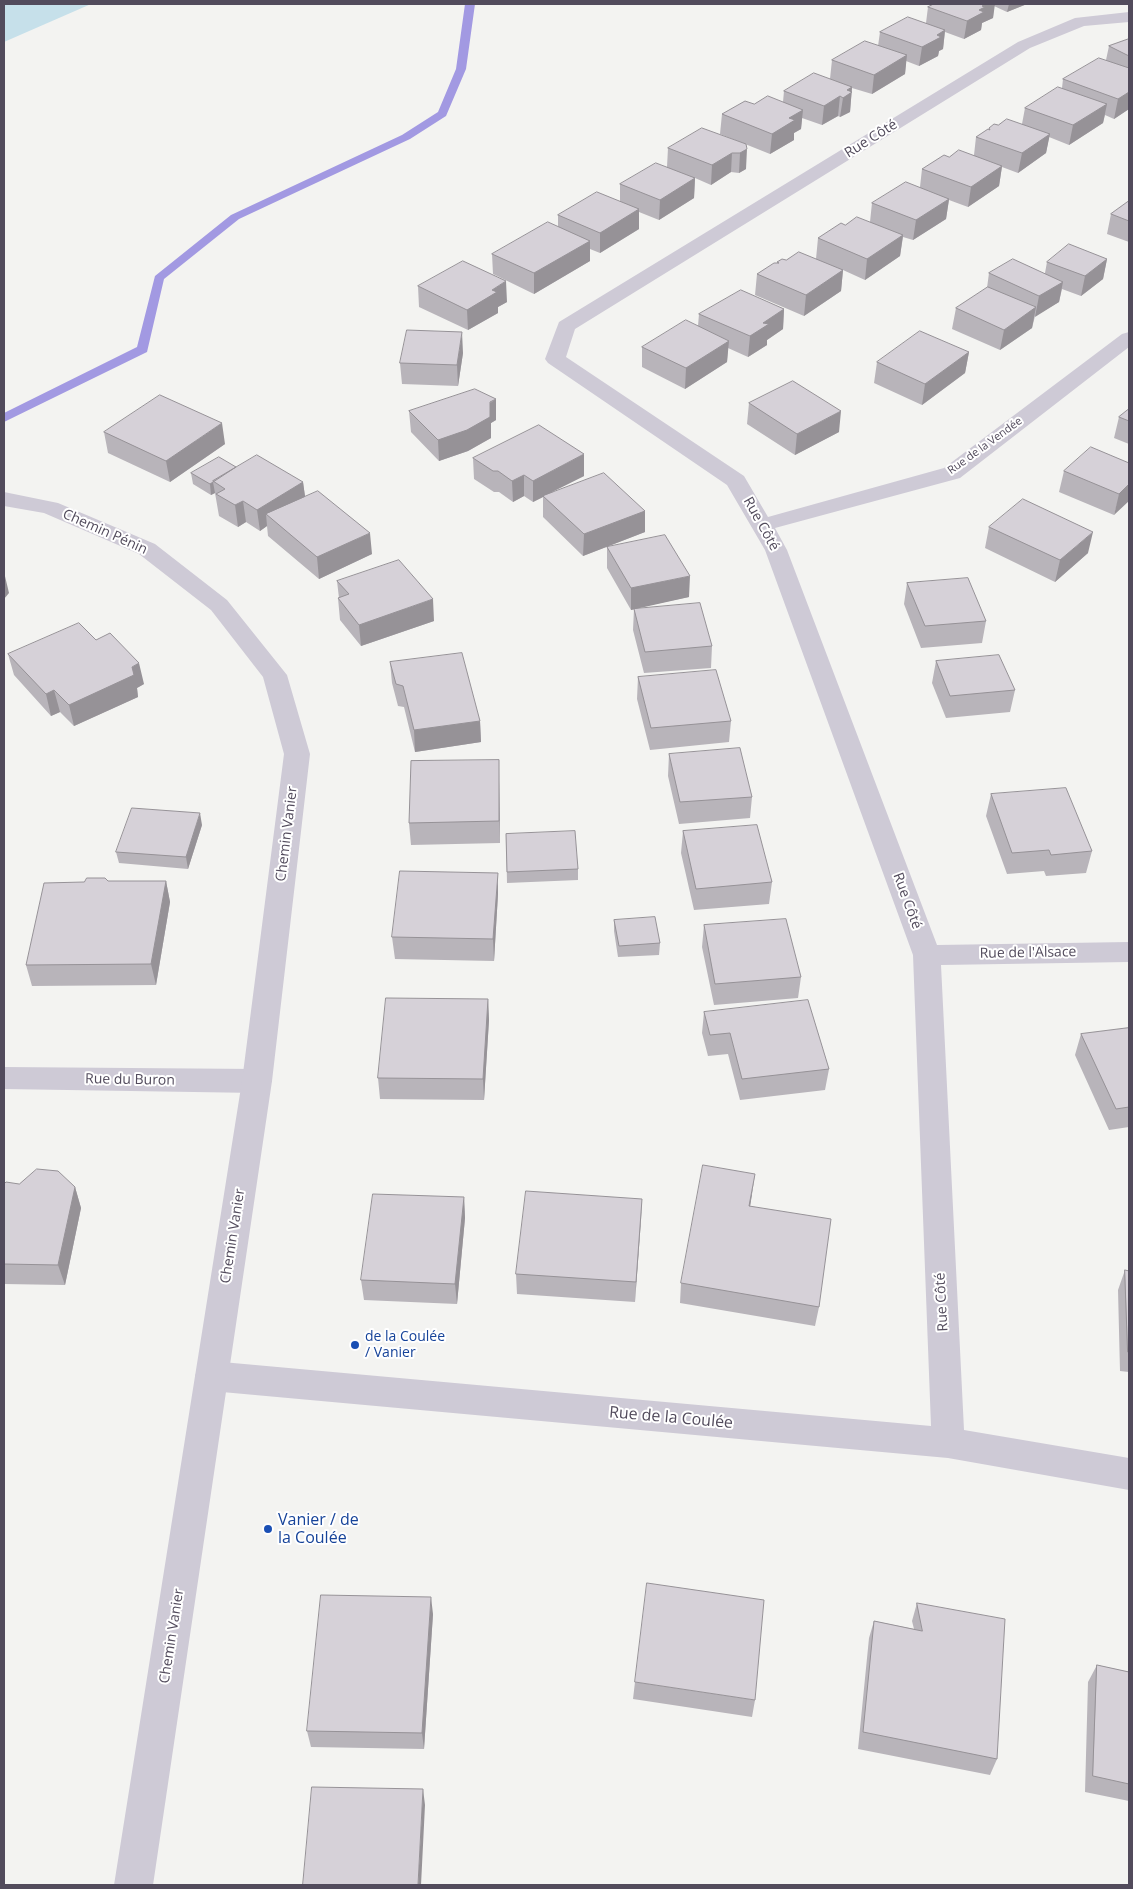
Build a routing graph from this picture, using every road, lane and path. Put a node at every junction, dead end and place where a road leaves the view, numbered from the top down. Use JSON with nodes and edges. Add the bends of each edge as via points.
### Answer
{"nodes":[{"id":1,"x":1129,"y":17,"type":"edge"},
{"id":2,"x":1129,"y":338,"type":"edge"},
{"id":3,"x":4,"y":499,"type":"edge"},
{"id":4,"x":762,"y":526,"type":"junction"},
{"id":5,"x":219,"y":605,"type":"joint"},
{"id":6,"x":1129,"y":952,"type":"edge"},
{"id":7,"x":927,"y":955,"type":"junction"},
{"id":8,"x":4,"y":1078,"type":"edge"},
{"id":9,"x":256,"y":1081,"type":"junction"},
{"id":10,"x":211,"y":1376,"type":"junction"},
{"id":11,"x":948,"y":1443,"type":"junction"},
{"id":12,"x":1129,"y":1474,"type":"edge"},
{"id":13,"x":134,"y":1885,"type":"edge"}],
"edges":[{"from":1,"to":4,"type":"street","name":"Rue Côté","via":[[1081,21],[1024,45],[566,326],[556,359],[736,481]]},
{"from":2,"to":4,"type":"street","name":"Rue de la Vendée","via":[[952,473]]},
{"from":3,"to":5,"type":"street","name":"Chemin Pénin","via":[[50,508],[147,549]]},
{"from":4,"to":7,"type":"street","name":"Rue Côté","via":[[776,550]]},
{"from":5,"to":9,"type":"street","name":"Chemin Vanier","via":[[275,675],[297,754]]},
{"from":6,"to":7,"type":"street","name":"Rue de l'Alsace"},
{"from":7,"to":11,"type":"street","name":"Rue Côté"},
{"from":8,"to":9,"type":"street","name":"Rue du Buron"},
{"from":9,"to":10,"type":"street","name":"Chemin Vanier"},
{"from":10,"to":11,"type":"street","name":"Rue de la Coulée"},
{"from":10,"to":13,"type":"street","name":"Chemin Vanier"},
{"from":11,"to":12,"type":"street","name":"Rue de la Coulée"}]}
